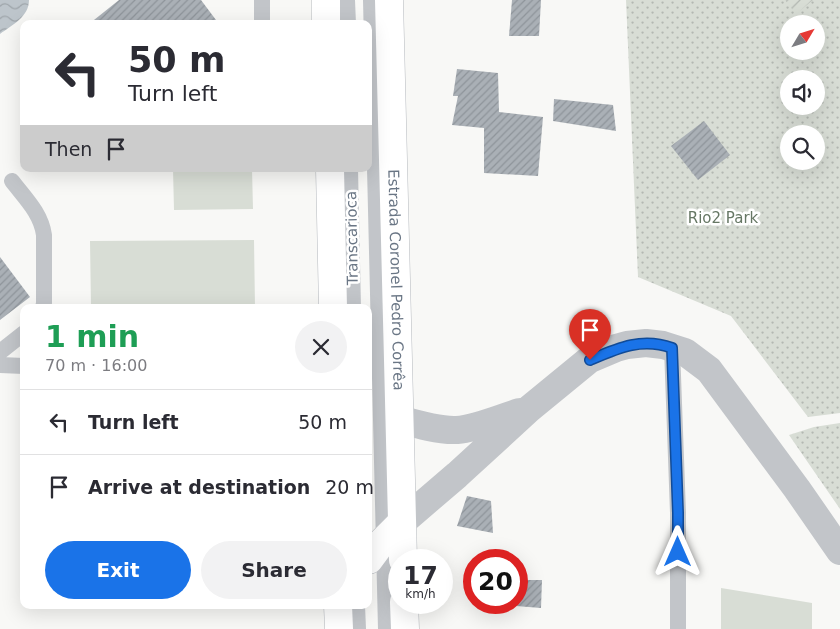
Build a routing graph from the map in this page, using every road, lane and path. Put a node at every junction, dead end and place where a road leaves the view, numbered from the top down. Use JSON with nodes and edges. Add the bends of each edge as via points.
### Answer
{"nodes":[{"id":1,"x":262,"y":0,"type":"edge"},
{"id":2,"x":326,"y":0,"type":"edge"},
{"id":3,"x":347,"y":0,"type":"edge"},
{"id":4,"x":371,"y":0,"type":"edge"},
{"id":5,"x":389,"y":0,"type":"edge"},
{"id":6,"x":262,"y":20,"type":"edge"},
{"id":7,"x":326,"y":20,"type":"edge"},
{"id":8,"x":348,"y":20,"type":"edge"},
{"id":9,"x":371,"y":20,"type":"edge"},
{"id":10,"x":372,"y":42,"type":"edge"},
{"id":11,"x":330,"y":172,"type":"edge"},
{"id":12,"x":350,"y":172,"type":"edge"},
{"id":13,"x":12,"y":181,"type":"dead end"},
{"id":14,"x":44,"y":304,"type":"edge"},
{"id":15,"x":333,"y":304,"type":"edge"},
{"id":16,"x":353,"y":304,"type":"edge"},
{"id":17,"x":20,"y":336,"type":"edge"},
{"id":18,"x":672,"y":348,"type":"junction"},
{"id":19,"x":0,"y":352,"type":"edge"},
{"id":20,"x":0,"y":365,"type":"edge"},
{"id":21,"x":20,"y":366,"type":"edge"},
{"id":22,"x":529,"y":409,"type":"junction"},
{"id":23,"x":399,"y":419,"type":"junction"},
{"id":24,"x":384,"y":541,"type":"edge"},
{"id":25,"x":840,"y":551,"type":"edge"},
{"id":26,"x":338,"y":609,"type":"edge"},
{"id":27,"x":357,"y":609,"type":"edge"},
{"id":28,"x":404,"y":614,"type":"edge"},
{"id":29,"x":339,"y":629,"type":"edge"},
{"id":30,"x":358,"y":629,"type":"edge"},
{"id":31,"x":386,"y":629,"type":"edge"},
{"id":32,"x":405,"y":629,"type":"edge"},
{"id":33,"x":678,"y":629,"type":"edge"}],
"edges":[{"from":1,"to":6,"type":"lane"},
{"from":2,"to":7,"type":"main road"},
{"from":3,"to":8,"type":"lane"},
{"from":4,"to":9,"type":"lane","name":"Transcarioca"},
{"from":5,"to":23,"type":"main road","name":"Estrada Coronel Pedro Corrêa"},
{"from":10,"to":24,"type":"lane","name":"Transcarioca"},
{"from":11,"to":15,"type":"main road"},
{"from":12,"to":16,"type":"lane","name":"Transcarioca"},
{"from":13,"to":14,"type":"lane","via":[[36,211],[43,226]]},
{"from":17,"to":19,"type":"lane"},
{"from":18,"to":22,"type":"street","via":[[646,343],[616,348],[590,360]]},
{"from":18,"to":25,"type":"street","via":[[685,352],[709,370]]},
{"from":18,"to":33,"type":"lane"},
{"from":20,"to":21,"type":"lane"},
{"from":22,"to":23,"type":"street","via":[[456,430]]},
{"from":22,"to":24,"type":"street"},
{"from":23,"to":24,"type":"main road","name":"Estrada Coronel Pedro Corrêa"},
{"from":24,"to":31,"type":"lane","name":"Transcarioca"},
{"from":26,"to":29,"type":"main road"},
{"from":27,"to":30,"type":"lane"},
{"from":28,"to":32,"type":"main road"}]}
